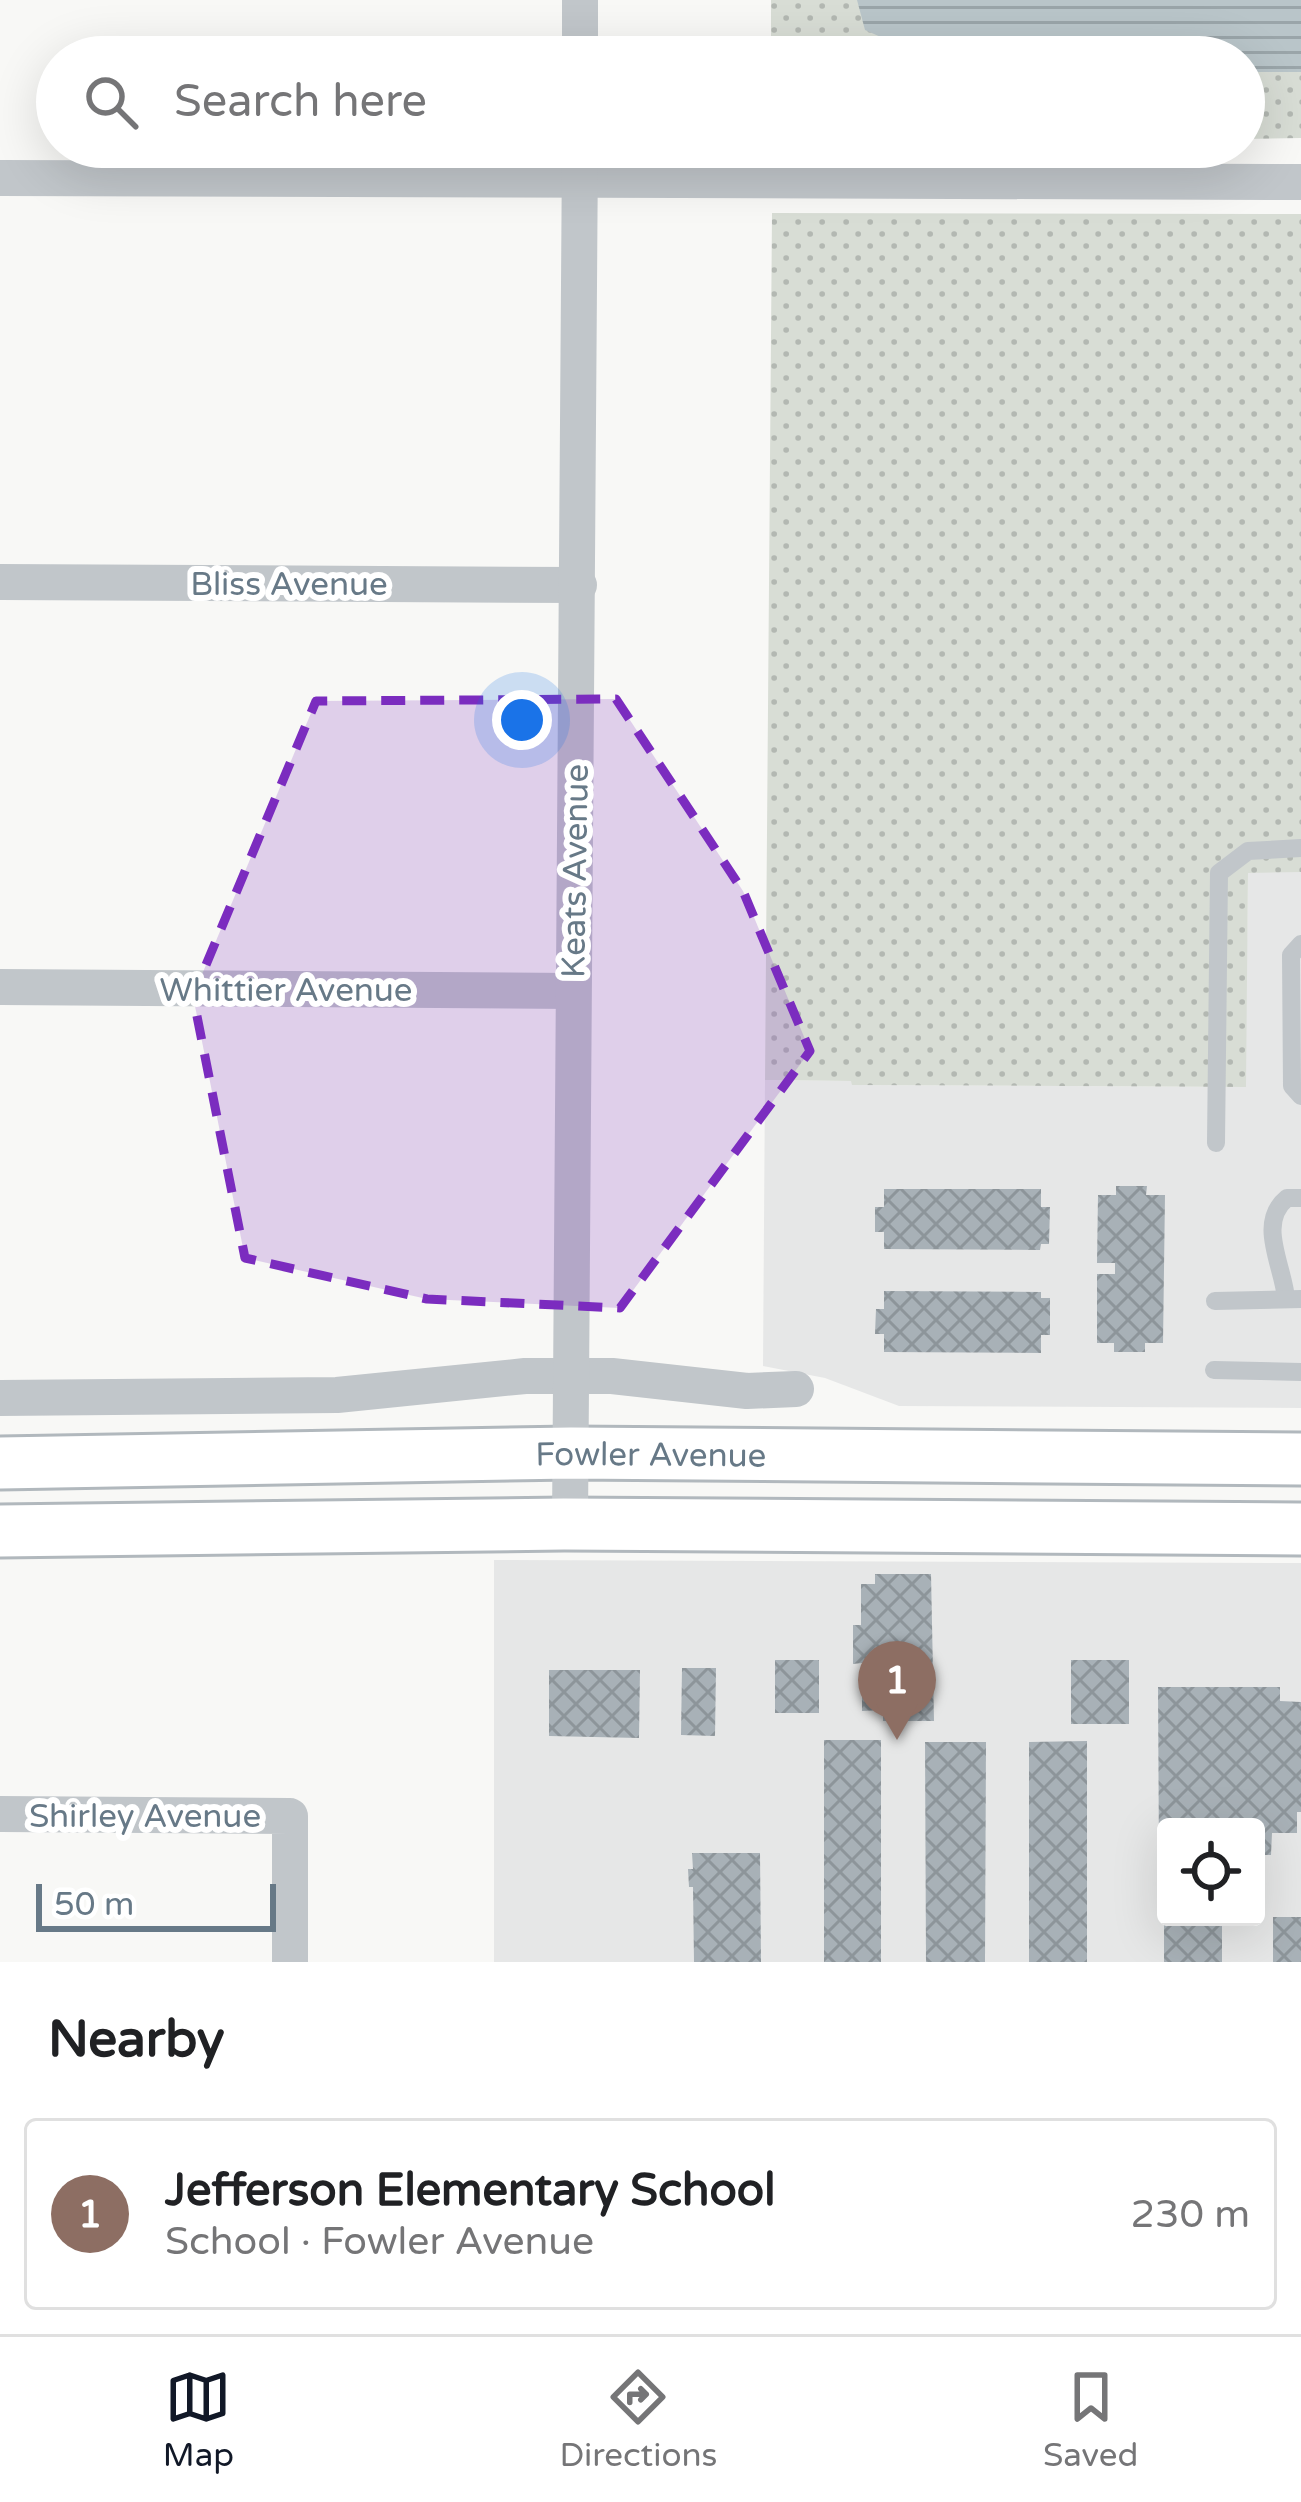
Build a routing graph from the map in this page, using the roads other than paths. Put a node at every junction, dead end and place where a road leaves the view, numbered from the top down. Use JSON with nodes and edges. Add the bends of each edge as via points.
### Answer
{"nodes":[{"id":1,"x":580,"y":0,"type":"edge"},
{"id":2,"x":580,"y":36,"type":"edge"},
{"id":3,"x":387,"y":168,"type":"edge"},
{"id":4,"x":580,"y":168,"type":"edge"},
{"id":5,"x":770,"y":168,"type":"edge"},
{"id":6,"x":0,"y":178,"type":"edge"},
{"id":7,"x":1301,"y":182,"type":"edge"},
{"id":8,"x":0,"y":582,"type":"edge"},
{"id":9,"x":579,"y":585,"type":"junction"},
{"id":10,"x":1301,"y":848,"type":"edge"},
{"id":11,"x":1301,"y":944,"type":"edge"},
{"id":12,"x":0,"y":987,"type":"edge"},
{"id":13,"x":573,"y":991,"type":"junction"},
{"id":14,"x":1297,"y":1091,"type":"edge"},
{"id":15,"x":1216,"y":1143,"type":"dead end"},
{"id":16,"x":1301,"y":1198,"type":"edge"},
{"id":17,"x":1294,"y":1299,"type":"edge"},
{"id":18,"x":1215,"y":1301,"type":"dead end"},
{"id":19,"x":1214,"y":1370,"type":"dead end"},
{"id":20,"x":1301,"y":1372,"type":"edge"},
{"id":21,"x":570,"y":1376,"type":"junction"},
{"id":22,"x":796,"y":1389,"type":"dead end"},
{"id":23,"x":0,"y":1398,"type":"edge"},
{"id":24,"x":571,"y":1453,"type":"junction"},
{"id":25,"x":1301,"y":1459,"type":"edge"},
{"id":26,"x":0,"y":1463,"type":"edge"},
{"id":27,"x":570,"y":1524,"type":"junction"},
{"id":28,"x":1301,"y":1529,"type":"edge"},
{"id":29,"x":0,"y":1531,"type":"edge"},
{"id":30,"x":0,"y":1814,"type":"edge"},
{"id":31,"x":290,"y":1962,"type":"edge"}],
"edges":[{"from":1,"to":2,"type":"street"},
{"from":3,"to":6,"type":"street"},
{"from":4,"to":9,"type":"street","name":"Keats Avenue"},
{"from":5,"to":7,"type":"street"},
{"from":8,"to":9,"type":"street","name":"Bliss Avenue"},
{"from":9,"to":13,"type":"street","name":"Keats Avenue"},
{"from":10,"to":15,"type":"lane","via":[[1248,851],[1220,873]]},
{"from":11,"to":14,"type":"lane","via":[[1292,955]]},
{"from":12,"to":13,"type":"street","name":"Whittier Avenue"},
{"from":13,"to":21,"type":"street","name":"Keats Avenue"},
{"from":16,"to":17,"type":"lane","via":[[1287,1198],[1272,1218]]},
{"from":17,"to":18,"type":"lane"},
{"from":19,"to":20,"type":"lane"},
{"from":21,"to":22,"type":"street","name":"Fowler Avenue"},
{"from":21,"to":23,"type":"street","name":"Fowler Avenue","via":[[337,1395]]},
{"from":21,"to":24,"type":"street","name":"Keats Avenue"},
{"from":24,"to":25,"type":"main road","name":"Fowler Avenue"},
{"from":24,"to":26,"type":"main road","name":"Fowler Avenue"},
{"from":24,"to":27,"type":"street","name":"Keats Avenue"},
{"from":27,"to":28,"type":"main road"},
{"from":27,"to":29,"type":"main road"},
{"from":30,"to":31,"type":"street","name":"Shirley Avenue","via":[[290,1816]]}]}
